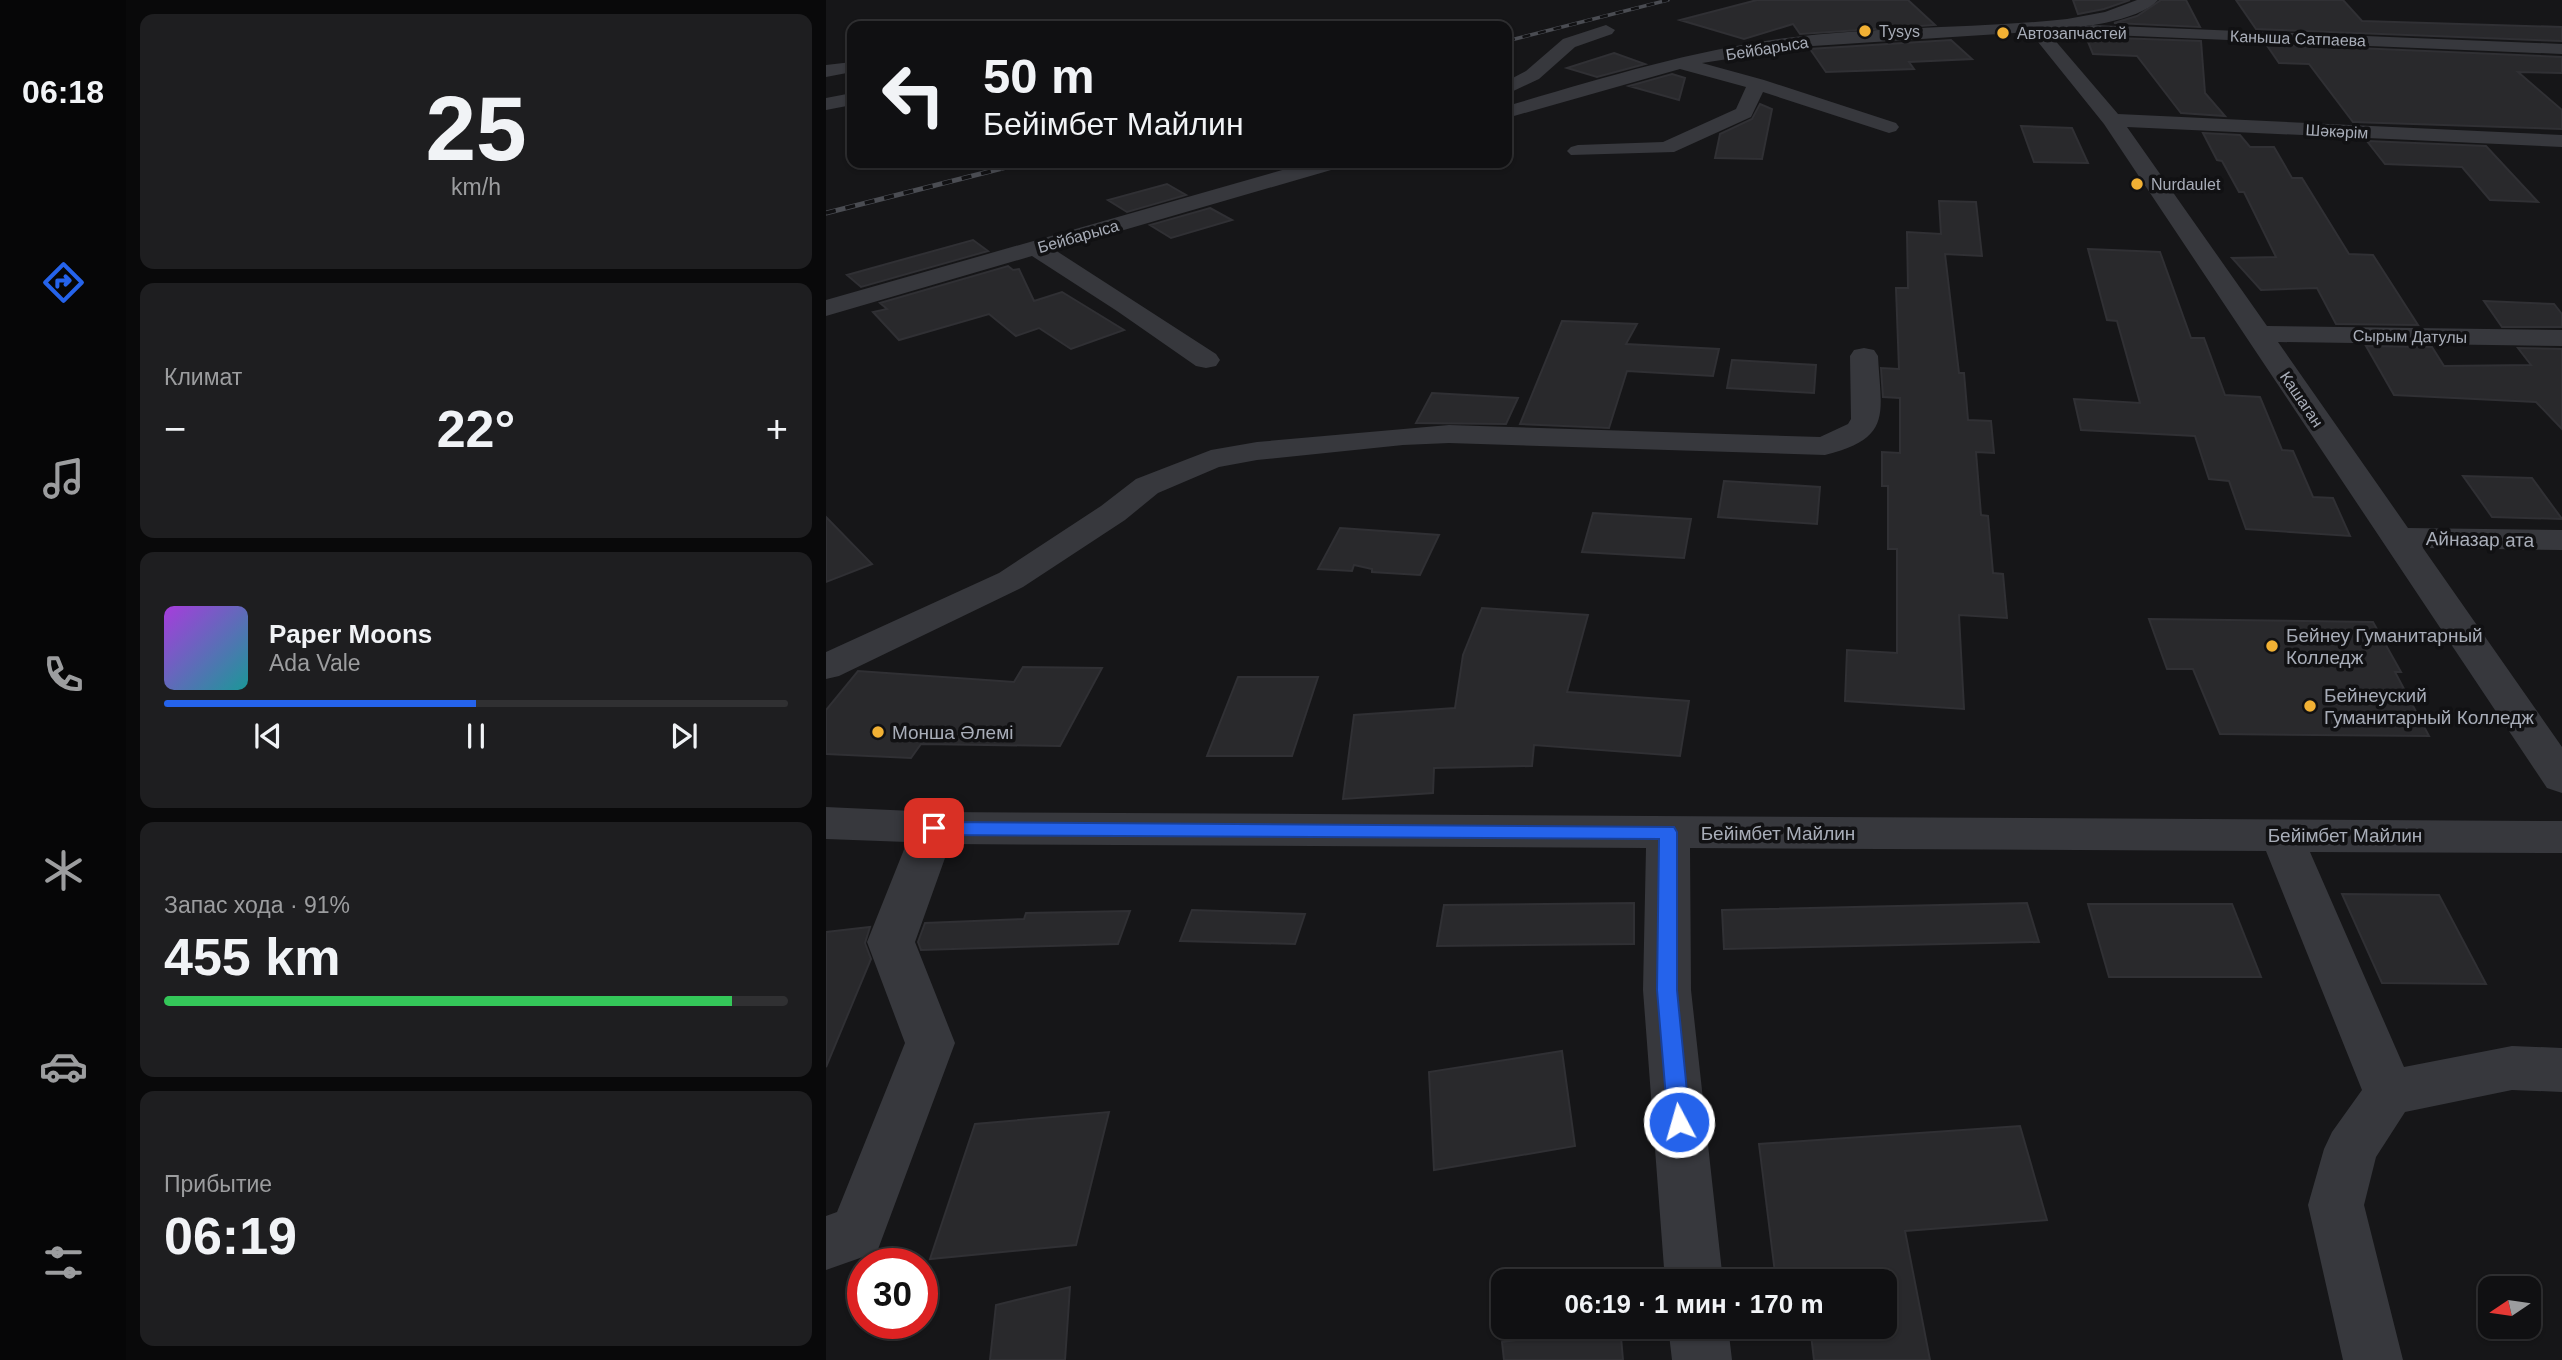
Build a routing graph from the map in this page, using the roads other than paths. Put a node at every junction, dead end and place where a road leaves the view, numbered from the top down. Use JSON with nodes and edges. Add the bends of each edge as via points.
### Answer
{"nodes":[{"id":1,"x":2150,"y":0,"type":"edge"},
{"id":2,"x":2034,"y":27,"type":"junction"},
{"id":3,"x":1606,"y":30,"type":"dead end"},
{"id":4,"x":2562,"y":49,"type":"edge"},
{"id":5,"x":1681,"y":64,"type":"junction"},
{"id":6,"x":847,"y":69,"type":"edge"},
{"id":7,"x":826,"y":71,"type":"edge"},
{"id":8,"x":1757,"y":84,"type":"junction"},
{"id":9,"x":1512,"y":86,"type":"edge"},
{"id":10,"x":847,"y":101,"type":"edge"},
{"id":11,"x":826,"y":104,"type":"edge"},
{"id":12,"x":1512,"y":111,"type":"edge"},
{"id":13,"x":2112,"y":120,"type":"junction"},
{"id":14,"x":1889,"y":127,"type":"dead end"},
{"id":15,"x":2559,"y":144,"type":"edge"},
{"id":16,"x":1578,"y":151,"type":"dead end"},
{"id":17,"x":1313,"y":168,"type":"edge"},
{"id":18,"x":1035,"y":248,"type":"junction"},
{"id":19,"x":826,"y":308,"type":"edge"},
{"id":20,"x":2257,"y":334,"type":"junction"},
{"id":21,"x":2562,"y":338,"type":"edge"},
{"id":22,"x":1864,"y":356,"type":"dead end"},
{"id":23,"x":1206,"y":360,"type":"dead end"},
{"id":24,"x":2397,"y":538,"type":"junction"},
{"id":25,"x":2562,"y":540,"type":"edge"},
{"id":26,"x":826,"y":667,"type":"edge"},
{"id":27,"x":2562,"y":778,"type":"edge"},
{"id":28,"x":826,"y":823,"type":"edge"},
{"id":29,"x":934,"y":828,"type":"junction"},
{"id":30,"x":1668,"y":832,"type":"junction"},
{"id":31,"x":2281,"y":835,"type":"junction"},
{"id":32,"x":2562,"y":837,"type":"edge"},
{"id":33,"x":2562,"y":1070,"type":"edge"},
{"id":34,"x":2389,"y":1093,"type":"junction"},
{"id":35,"x":826,"y":1243,"type":"edge"},
{"id":36,"x":1693,"y":1269,"type":"edge"},
{"id":37,"x":1700,"y":1339,"type":"edge"},
{"id":38,"x":1702,"y":1360,"type":"edge"},
{"id":39,"x":2373,"y":1360,"type":"edge"}],
"edges":[{"from":1,"to":2,"type":"street","via":[[2123,12]]},
{"from":2,"to":4,"type":"street","name":"Каныша Сатпаева"},
{"from":2,"to":5,"type":"street","name":"Бейбарыса","via":[[1822,40],[1754,48]]},
{"from":2,"to":13,"type":"street","name":"Кашаган"},
{"from":3,"to":9,"type":"street","via":[[1566,45],[1544,68]]},
{"from":5,"to":8,"type":"street"},
{"from":5,"to":12,"type":"street","name":"Бейбарыса"},
{"from":6,"to":7,"type":"street"},
{"from":8,"to":14,"type":"street"},
{"from":8,"to":16,"type":"street","via":[[1744,113],[1667,148]]},
{"from":10,"to":11,"type":"street"},
{"from":13,"to":15,"type":"street","name":"Шәкәрім"},
{"from":13,"to":20,"type":"street","name":"Кашаган"},
{"from":17,"to":18,"type":"street","name":"Бейбарыса"},
{"from":18,"to":19,"type":"street","name":"Бейбарыса"},
{"from":18,"to":23,"type":"street"},
{"from":20,"to":21,"type":"street","name":"Сырым Датулы"},
{"from":20,"to":24,"type":"street","name":"Кашаган"},
{"from":22,"to":26,"type":"street","via":[[1866,419],[1860,430],[1825,446],[1449,434],[1212,459],[1147,486],[1011,580]]},
{"from":24,"to":25,"type":"street","name":"Айназар ата"},
{"from":24,"to":27,"type":"street","name":"Кашаган"},
{"from":28,"to":29,"type":"street","name":"Бейімбет Майлин"},
{"from":29,"to":30,"type":"street","name":"Бейімбет Майлин"},
{"from":29,"to":35,"type":"street","via":[[891,942],[930,1043],[857,1233]]},
{"from":30,"to":31,"type":"street","name":"Бейімбет Майлин"},
{"from":30,"to":36,"type":"street","via":[[1667,990]]},
{"from":31,"to":32,"type":"street","name":"Бейімбет Майлин"},
{"from":31,"to":34,"type":"street"},
{"from":33,"to":34,"type":"street","via":[[2512,1068]]},
{"from":34,"to":39,"type":"street","via":[[2351,1149],[2336,1205]]},
{"from":37,"to":38,"type":"street"}]}
